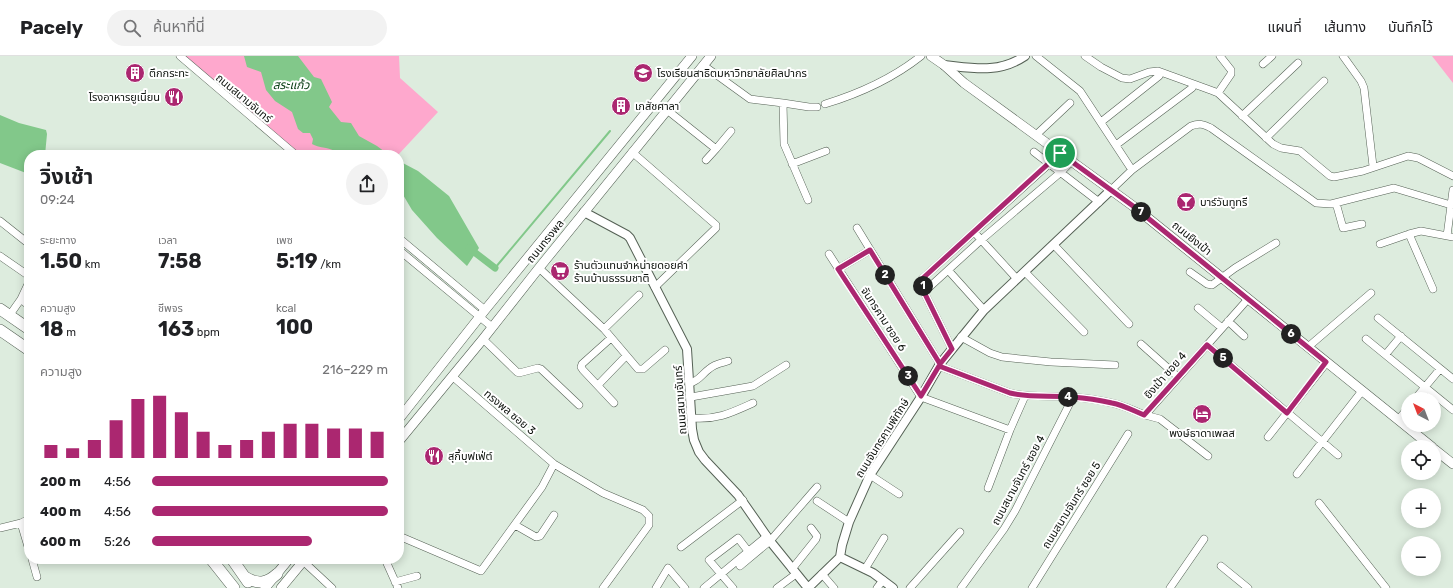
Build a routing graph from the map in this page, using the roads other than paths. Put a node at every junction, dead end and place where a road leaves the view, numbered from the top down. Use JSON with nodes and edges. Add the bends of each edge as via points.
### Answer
{"nodes":[{"id":1,"x":180,"y":56,"type":"edge"},
{"id":2,"x":692,"y":56,"type":"edge"},
{"id":3,"x":711,"y":56,"type":"edge"},
{"id":4,"x":921,"y":56,"type":"edge"},
{"id":5,"x":931,"y":56,"type":"edge"},
{"id":6,"x":1024,"y":56,"type":"edge"},
{"id":7,"x":1036,"y":56,"type":"edge"},
{"id":8,"x":1085,"y":56,"type":"edge"},
{"id":9,"x":1220,"y":56,"type":"edge"},
{"id":10,"x":1272,"y":56,"type":"edge"},
{"id":11,"x":1343,"y":56,"type":"edge"},
{"id":12,"x":1298,"y":63,"type":"dead end"},
{"id":13,"x":1263,"y":64,"type":"dead end"},
{"id":14,"x":703,"y":65,"type":"junction"},
{"id":15,"x":944,"y":65,"type":"junction"},
{"id":16,"x":968,"y":69,"type":"junction"},
{"id":17,"x":1159,"y":76,"type":"dead end"},
{"id":18,"x":1324,"y":81,"type":"dead end"},
{"id":19,"x":964,"y":83,"type":"junction"},
{"id":20,"x":1194,"y":86,"type":"junction"},
{"id":21,"x":1218,"y":94,"type":"junction"},
{"id":22,"x":783,"y":103,"type":"junction"},
{"id":23,"x":1070,"y":103,"type":"dead end"},
{"id":24,"x":825,"y":104,"type":"dead end"},
{"id":25,"x":817,"y":107,"type":"dead end"},
{"id":26,"x":667,"y":110,"type":"junction"},
{"id":27,"x":1242,"y":116,"type":"junction"},
{"id":28,"x":1101,"y":122,"type":"junction"},
{"id":29,"x":731,"y":131,"type":"dead end"},
{"id":30,"x":1036,"y":135,"type":"junction"},
{"id":31,"x":1266,"y":138,"type":"junction"},
{"id":32,"x":1116,"y":145,"type":"junction"},
{"id":33,"x":716,"y":149,"type":"junction"},
{"id":34,"x":290,"y":150,"type":"edge"},
{"id":35,"x":826,"y":151,"type":"dead end"},
{"id":36,"x":632,"y":152,"type":"junction"},
{"id":37,"x":1034,"y":152,"type":"dead end"},
{"id":38,"x":1060,"y":153,"type":"junction"},
{"id":39,"x":706,"y":160,"type":"dead end"},
{"id":40,"x":1072,"y":161,"type":"junction"},
{"id":41,"x":792,"y":164,"type":"junction"},
{"id":42,"x":1050,"y":164,"type":"junction"},
{"id":43,"x":1373,"y":166,"type":"junction"},
{"id":44,"x":1132,"y":170,"type":"junction"},
{"id":45,"x":1061,"y":172,"type":"junction"},
{"id":46,"x":1453,"y":176,"type":"edge"},
{"id":47,"x":1112,"y":190,"type":"junction"},
{"id":48,"x":1453,"y":190,"type":"edge"},
{"id":49,"x":576,"y":198,"type":"junction"},
{"id":50,"x":808,"y":200,"type":"dead end"},
{"id":51,"x":1099,"y":202,"type":"junction"},
{"id":52,"x":1336,"y":202,"type":"junction"},
{"id":53,"x":1451,"y":205,"type":"junction"},
{"id":54,"x":586,"y":209,"type":"junction"},
{"id":55,"x":0,"y":222,"type":"edge"},
{"id":56,"x":1362,"y":224,"type":"dead end"},
{"id":57,"x":857,"y":228,"type":"dead end"},
{"id":58,"x":974,"y":232,"type":"junction"},
{"id":59,"x":1409,"y":234,"type":"junction"},
{"id":60,"x":1450,"y":236,"type":"edge"},
{"id":61,"x":24,"y":240,"type":"edge"},
{"id":62,"x":981,"y":240,"type":"junction"},
{"id":63,"x":404,"y":242,"type":"edge"},
{"id":64,"x":1276,"y":243,"type":"dead end"},
{"id":65,"x":1380,"y":244,"type":"dead end"},
{"id":66,"x":1054,"y":245,"type":"junction"},
{"id":67,"x":870,"y":250,"type":"junction"},
{"id":68,"x":404,"y":254,"type":"edge"},
{"id":69,"x":829,"y":254,"type":"dead end"},
{"id":70,"x":0,"y":256,"type":"edge"},
{"id":71,"x":539,"y":268,"type":"junction"},
{"id":72,"x":838,"y":269,"type":"junction"},
{"id":73,"x":948,"y":270,"type":"junction"},
{"id":74,"x":1025,"y":272,"type":"junction"},
{"id":75,"x":1190,"y":272,"type":"dead end"},
{"id":76,"x":24,"y":273,"type":"edge"},
{"id":77,"x":1222,"y":277,"type":"junction"},
{"id":78,"x":1017,"y":278,"type":"junction"},
{"id":79,"x":655,"y":287,"type":"junction"},
{"id":80,"x":1433,"y":289,"type":"dead end"},
{"id":81,"x":924,"y":292,"type":"junction"},
{"id":82,"x":24,"y":293,"type":"edge"},
{"id":83,"x":1371,"y":293,"type":"dead end"},
{"id":84,"x":639,"y":295,"type":"dead end"},
{"id":85,"x":21,"y":299,"type":"junction"},
{"id":86,"x":1248,"y":299,"type":"junction"},
{"id":87,"x":24,"y":302,"type":"edge"},
{"id":88,"x":1198,"y":308,"type":"dead end"},
{"id":89,"x":485,"y":310,"type":"junction"},
{"id":90,"x":984,"y":310,"type":"junction"},
{"id":91,"x":5,"y":313,"type":"edge"},
{"id":92,"x":479,"y":318,"type":"junction"},
{"id":93,"x":1378,"y":318,"type":"dead end"},
{"id":94,"x":1228,"y":321,"type":"junction"},
{"id":95,"x":1129,"y":324,"type":"dead end"},
{"id":96,"x":24,"y":326,"type":"edge"},
{"id":97,"x":492,"y":327,"type":"junction"},
{"id":98,"x":1222,"y":328,"type":"junction"},
{"id":99,"x":604,"y":329,"type":"junction"},
{"id":100,"x":0,"y":330,"type":"edge"},
{"id":101,"x":1084,"y":332,"type":"dead end"},
{"id":102,"x":1244,"y":336,"type":"dead end"},
{"id":103,"x":1401,"y":336,"type":"junction"},
{"id":104,"x":961,"y":337,"type":"junction"},
{"id":105,"x":611,"y":338,"type":"junction"},
{"id":106,"x":483,"y":339,"type":"junction"},
{"id":107,"x":1366,"y":339,"type":"dead end"},
{"id":108,"x":1141,"y":344,"type":"dead end"},
{"id":109,"x":1207,"y":345,"type":"junction"},
{"id":110,"x":24,"y":347,"type":"edge"},
{"id":111,"x":1308,"y":347,"type":"junction"},
{"id":112,"x":952,"y":349,"type":"junction"},
{"id":113,"x":665,"y":350,"type":"dead end"},
{"id":114,"x":1386,"y":354,"type":"junction"},
{"id":115,"x":626,"y":356,"type":"junction"},
{"id":116,"x":728,"y":361,"type":"dead end"},
{"id":117,"x":1326,"y":362,"type":"junction"},
{"id":118,"x":786,"y":365,"type":"dead end"},
{"id":119,"x":940,"y":365,"type":"junction"},
{"id":120,"x":1115,"y":365,"type":"dead end"},
{"id":121,"x":1440,"y":369,"type":"junction"},
{"id":122,"x":452,"y":376,"type":"junction"},
{"id":123,"x":1178,"y":377,"type":"junction"},
{"id":124,"x":1453,"y":379,"type":"edge"},
{"id":125,"x":690,"y":383,"type":"junction"},
{"id":126,"x":598,"y":385,"type":"junction"},
{"id":127,"x":1426,"y":387,"type":"junction"},
{"id":128,"x":1362,"y":390,"type":"junction"},
{"id":129,"x":1421,"y":392,"type":"edge"},
{"id":130,"x":921,"y":396,"type":"junction"},
{"id":131,"x":1025,"y":396,"type":"junction"},
{"id":132,"x":691,"y":397,"type":"junction"},
{"id":133,"x":1073,"y":397,"type":"junction"},
{"id":134,"x":614,"y":403,"type":"dead end"},
{"id":135,"x":753,"y":403,"type":"dead end"},
{"id":136,"x":579,"y":405,"type":"dead end"},
{"id":137,"x":1453,"y":410,"type":"edge"},
{"id":138,"x":404,"y":413,"type":"edge"},
{"id":139,"x":1287,"y":413,"type":"junction"},
{"id":140,"x":1144,"y":415,"type":"junction"},
{"id":141,"x":1401,"y":416,"type":"edge"},
{"id":142,"x":692,"y":418,"type":"junction"},
{"id":143,"x":1398,"y":420,"type":"junction"},
{"id":144,"x":1010,"y":430,"type":"junction"},
{"id":145,"x":1128,"y":434,"type":"dead end"},
{"id":146,"x":404,"y":435,"type":"edge"},
{"id":147,"x":1268,"y":437,"type":"dead end"},
{"id":148,"x":1423,"y":440,"type":"edge"},
{"id":149,"x":1322,"y":442,"type":"junction"},
{"id":150,"x":1441,"y":454,"type":"edge"},
{"id":151,"x":1338,"y":455,"type":"dead end"},
{"id":152,"x":1208,"y":456,"type":"dead end"},
{"id":153,"x":554,"y":464,"type":"junction"},
{"id":154,"x":1453,"y":464,"type":"edge"},
{"id":155,"x":1298,"y":474,"type":"dead end"},
{"id":156,"x":870,"y":475,"type":"junction"},
{"id":157,"x":817,"y":487,"type":"dead end"},
{"id":158,"x":988,"y":488,"type":"dead end"},
{"id":159,"x":899,"y":494,"type":"dead end"},
{"id":160,"x":743,"y":500,"type":"junction"},
{"id":161,"x":817,"y":501,"type":"dead end"},
{"id":162,"x":1319,"y":503,"type":"dead end"},
{"id":163,"x":554,"y":515,"type":"dead end"},
{"id":164,"x":24,"y":522,"type":"edge"},
{"id":165,"x":849,"y":522,"type":"junction"},
{"id":166,"x":21,"y":523,"type":"junction"},
{"id":167,"x":515,"y":525,"type":"junction"},
{"id":168,"x":0,"y":528,"type":"edge"},
{"id":169,"x":811,"y":528,"type":"dead end"},
{"id":170,"x":960,"y":532,"type":"dead end"},
{"id":171,"x":24,"y":533,"type":"edge"},
{"id":172,"x":404,"y":538,"type":"edge"},
{"id":173,"x":769,"y":538,"type":"junction"},
{"id":174,"x":884,"y":538,"type":"dead end"},
{"id":175,"x":1204,"y":539,"type":"dead end"},
{"id":176,"x":681,"y":547,"type":"dead end"},
{"id":177,"x":748,"y":551,"type":"junction"},
{"id":178,"x":840,"y":558,"type":"junction"},
{"id":179,"x":33,"y":564,"type":"edge"},
{"id":180,"x":215,"y":564,"type":"edge"},
{"id":181,"x":236,"y":564,"type":"edge"},
{"id":182,"x":285,"y":564,"type":"edge"},
{"id":183,"x":301,"y":564,"type":"edge"},
{"id":184,"x":308,"y":564,"type":"edge"},
{"id":185,"x":387,"y":564,"type":"edge"},
{"id":186,"x":740,"y":566,"type":"dead end"},
{"id":187,"x":1221,"y":566,"type":"dead end"},
{"id":188,"x":865,"y":569,"type":"junction"},
{"id":189,"x":794,"y":571,"type":"junction"},
{"id":190,"x":277,"y":574,"type":"junction"},
{"id":191,"x":721,"y":574,"type":"junction"},
{"id":192,"x":822,"y":574,"type":"junction"},
{"id":193,"x":417,"y":576,"type":"dead end"},
{"id":194,"x":37,"y":577,"type":"dead end"},
{"id":195,"x":245,"y":577,"type":"junction"},
{"id":196,"x":883,"y":580,"type":"junction"},
{"id":197,"x":396,"y":585,"type":"edge"},
{"id":198,"x":285,"y":587,"type":"edge"},
{"id":199,"x":1250,"y":587,"type":"edge"},
{"id":200,"x":234,"y":588,"type":"edge"},
{"id":201,"x":251,"y":588,"type":"edge"},
{"id":202,"x":266,"y":588,"type":"edge"},
{"id":203,"x":332,"y":588,"type":"edge"},
{"id":204,"x":603,"y":588,"type":"edge"},
{"id":205,"x":656,"y":588,"type":"edge"},
{"id":206,"x":684,"y":588,"type":"edge"},
{"id":207,"x":704,"y":588,"type":"edge"},
{"id":208,"x":732,"y":588,"type":"edge"},
{"id":209,"x":777,"y":588,"type":"edge"},
{"id":210,"x":808,"y":588,"type":"edge"},
{"id":211,"x":834,"y":588,"type":"edge"},
{"id":212,"x":877,"y":588,"type":"edge"},
{"id":213,"x":893,"y":588,"type":"edge"},
{"id":214,"x":910,"y":588,"type":"edge"},
{"id":215,"x":961,"y":588,"type":"edge"},
{"id":216,"x":1032,"y":588,"type":"edge"},
{"id":217,"x":1170,"y":588,"type":"edge"},
{"id":218,"x":1386,"y":588,"type":"edge"}],
"edges":[{"from":1,"to":34,"type":"street","name":"ถนนสนามจันทร์"},
{"from":2,"to":49,"type":"main road","name":"ถนนทรงพล"},
{"from":3,"to":14,"type":"main road","name":"ถนนทรงพล"},
{"from":4,"to":24,"type":"street","via":[[888,79]]},
{"from":5,"to":15,"type":"main road","name":"ถนนยิงเป้า"},
{"from":6,"to":16,"type":"street","via":[[1001,67]]},
{"from":7,"to":28,"type":"street","via":[[1080,91]]},
{"from":8,"to":20,"type":"street","via":[[1122,78],[1130,79],[1158,71]]},
{"from":9,"to":21,"type":"street","via":[[1231,70],[1231,74]]},
{"from":10,"to":13,"type":"street"},
{"from":11,"to":43,"type":"street","via":[[1364,88]]},
{"from":12,"to":27,"type":"street"},
{"from":14,"to":22,"type":"street","via":[[750,99]]},
{"from":14,"to":26,"type":"main road","name":"ถนนทรงพล"},
{"from":15,"to":16,"type":"street"},
{"from":15,"to":19,"type":"main road","name":"ถนนยิงเป้า"},
{"from":16,"to":19,"type":"street"},
{"from":17,"to":28,"type":"street"},
{"from":18,"to":31,"type":"street"},
{"from":19,"to":30,"type":"main road","name":"ถนนยิงเป้า"},
{"from":20,"to":21,"type":"street"},
{"from":20,"to":32,"type":"street"},
{"from":21,"to":27,"type":"street"},
{"from":22,"to":25,"type":"street"},
{"from":22,"to":41,"type":"street","via":[[783,140]]},
{"from":23,"to":30,"type":"street"},
{"from":26,"to":33,"type":"street"},
{"from":26,"to":36,"type":"main road","name":"ถนนทรงพล"},
{"from":27,"to":31,"type":"street"},
{"from":28,"to":32,"type":"street"},
{"from":29,"to":33,"type":"street"},
{"from":30,"to":38,"type":"main road","name":"ถนนยิงเป้า"},
{"from":31,"to":43,"type":"street","via":[[1281,148],[1300,151],[1330,176],[1363,171]]},
{"from":32,"to":44,"type":"street"},
{"from":33,"to":39,"type":"street"},
{"from":35,"to":41,"type":"street"},
{"from":36,"to":54,"type":"main road","name":"ถนนทรงพล"},
{"from":36,"to":79,"type":"street","via":[[716,225],[716,228]]},
{"from":37,"to":42,"type":"street"},
{"from":38,"to":40,"type":"main road","name":"ถนนยิงเป้า"},
{"from":38,"to":42,"type":"street"},
{"from":40,"to":45,"type":"street"},
{"from":40,"to":47,"type":"main road","name":"ถนนยิงเป้า"},
{"from":41,"to":50,"type":"street"},
{"from":42,"to":45,"type":"street"},
{"from":42,"to":58,"type":"street"},
{"from":43,"to":46,"type":"street","via":[[1412,156]]},
{"from":44,"to":47,"type":"street"},
{"from":44,"to":52,"type":"street","via":[[1197,123],[1211,128],[1316,203]]},
{"from":45,"to":51,"type":"street"},
{"from":45,"to":62,"type":"street"},
{"from":47,"to":51,"type":"street","name":"ถนนจันทรคามพิทักษ์"},
{"from":47,"to":77,"type":"main road","name":"ถนนยิงเป้า"},
{"from":48,"to":53,"type":"street"},
{"from":49,"to":54,"type":"main road"},
{"from":49,"to":89,"type":"main road","name":"ถนนทรงพล"},
{"from":51,"to":66,"type":"street","name":"ถนนจันทรคามพิทักษ์"},
{"from":52,"to":53,"type":"street","via":[[1394,188]]},
{"from":52,"to":56,"type":"street","via":[[1343,228]]},
{"from":53,"to":60,"type":"street"},
{"from":54,"to":71,"type":"main road","name":"ถนนทรงพล"},
{"from":54,"to":79,"type":"street","name":"ถนนสนามจันทร์","via":[[630,238]]},
{"from":55,"to":61,"type":"street"},
{"from":57,"to":67,"type":"street"},
{"from":58,"to":62,"type":"street"},
{"from":58,"to":81,"type":"street","via":[[922,279]]},
{"from":59,"to":60,"type":"street","via":[[1421,231]]},
{"from":59,"to":65,"type":"street"},
{"from":59,"to":80,"type":"street"},
{"from":62,"to":73,"type":"street"},
{"from":62,"to":78,"type":"street"},
{"from":63,"to":89,"type":"street"},
{"from":64,"to":77,"type":"street"},
{"from":66,"to":74,"type":"street","name":"ถนนจันทรคามพิทักษ์"},
{"from":66,"to":95,"type":"street"},
{"from":67,"to":72,"type":"street"},
{"from":67,"to":119,"type":"street"},
{"from":68,"to":92,"type":"street"},
{"from":69,"to":72,"type":"street","name":"จันทรคาม ซอย 6"},
{"from":70,"to":76,"type":"street"},
{"from":71,"to":97,"type":"main road","name":"ถนนทรงพล"},
{"from":71,"to":99,"type":"street"},
{"from":72,"to":130,"type":"street","name":"จันทรคาม ซอย 6"},
{"from":73,"to":81,"type":"street"},
{"from":73,"to":90,"type":"street"},
{"from":74,"to":78,"type":"street","name":"ถนนจันทรคามพิทักษ์"},
{"from":74,"to":101,"type":"street"},
{"from":75,"to":77,"type":"street","via":[[1210,286]]},
{"from":77,"to":86,"type":"main road","name":"ถนนยิงเป้า"},
{"from":78,"to":90,"type":"street","name":"ถนนจันทรคามพิทักษ์"},
{"from":79,"to":125,"type":"street","name":"ถนนสนามจันทร์","via":[[687,349]]},
{"from":81,"to":112,"type":"street"},
{"from":82,"to":85,"type":"street"},
{"from":83,"to":111,"type":"street"},
{"from":84,"to":99,"type":"street"},
{"from":85,"to":87,"type":"street"},
{"from":85,"to":91,"type":"street"},
{"from":86,"to":94,"type":"street","name":"ยิงเป้า ซอย 4"},
{"from":86,"to":111,"type":"main road","name":"ถนนยิงเป้า"},
{"from":88,"to":98,"type":"street"},
{"from":89,"to":92,"type":"main road","name":"ถนนทรงพล"},
{"from":90,"to":104,"type":"street","name":"ถนนจันทรคามพิทักษ์"},
{"from":91,"to":96,"type":"highway"},
{"from":92,"to":97,"type":"street"},
{"from":92,"to":138,"type":"main road","name":"ถนนทรงพล"},
{"from":93,"to":103,"type":"street"},
{"from":94,"to":98,"type":"street","name":"ยิงเป้า ซอย 4"},
{"from":94,"to":102,"type":"street"},
{"from":97,"to":106,"type":"main road","name":"ถนนทรงพล"},
{"from":98,"to":109,"type":"street","name":"ยิงเป้า ซอย 4"},
{"from":99,"to":105,"type":"street"},
{"from":100,"to":110,"type":"highway"},
{"from":103,"to":114,"type":"street"},
{"from":103,"to":121,"type":"street"},
{"from":104,"to":112,"type":"street","name":"ถนนจันทรคามพิทักษ์"},
{"from":104,"to":120,"type":"street","via":[[1002,357]]},
{"from":105,"to":115,"type":"street"},
{"from":105,"to":126,"type":"street","via":[[581,365]]},
{"from":106,"to":122,"type":"main road","name":"ถนนทรงพล"},
{"from":106,"to":136,"type":"street","via":[[519,374],[541,369]]},
{"from":107,"to":114,"type":"street"},
{"from":108,"to":123,"type":"street"},
{"from":109,"to":123,"type":"street","name":"ยิงเป้า ซอย 4"},
{"from":109,"to":139,"type":"street"},
{"from":111,"to":117,"type":"main road","name":"ถนนยิงเป้า"},
{"from":112,"to":119,"type":"street","name":"ถนนจันทรคามพิทักษ์"},
{"from":113,"to":115,"type":"street","via":[[639,370]]},
{"from":114,"to":127,"type":"street"},
{"from":115,"to":126,"type":"street"},
{"from":116,"to":125,"type":"street","via":[[714,365],[698,380]]},
{"from":117,"to":128,"type":"main road","name":"ถนนยิงเป้า"},
{"from":117,"to":139,"type":"street"},
{"from":118,"to":132,"type":"street","via":[[753,386]]},
{"from":119,"to":130,"type":"street","name":"ถนนจันทรคามพิทักษ์"},
{"from":119,"to":131,"type":"street","name":"ยิงเป้า ซอย 4","via":[[1010,393]]},
{"from":121,"to":124,"type":"street"},
{"from":121,"to":127,"type":"street"},
{"from":122,"to":146,"type":"main road","name":"ถนนทรงพล"},
{"from":122,"to":153,"type":"street","name":"ทรงพล ซอย 3"},
{"from":123,"to":140,"type":"street","name":"ยิงเป้า ซอย 4"},
{"from":125,"to":132,"type":"street","name":"ถนนสนามจันทร์"},
{"from":126,"to":134,"type":"street"},
{"from":127,"to":129,"type":"street"},
{"from":127,"to":137,"type":"street"},
{"from":128,"to":143,"type":"main road","name":"ถนนยิงเป้า"},
{"from":128,"to":149,"type":"street"},
{"from":130,"to":144,"type":"street"},
{"from":130,"to":156,"type":"street","name":"ถนนจันทรคามพิทักษ์"},
{"from":131,"to":133,"type":"street","name":"ยิงเป้า ซอย 4"},
{"from":131,"to":144,"type":"street"},
{"from":132,"to":142,"type":"street","name":"ถนนสนามจันทร์"},
{"from":133,"to":140,"type":"street","name":"ยิงเป้า ซอย 4","via":[[1113,403]]},
{"from":133,"to":215,"type":"street","name":"ถนนสนามจันทร์ ซอย 4","via":[[1015,511]]},
{"from":135,"to":142,"type":"street","via":[[724,416]]},
{"from":139,"to":147,"type":"street"},
{"from":139,"to":149,"type":"street"},
{"from":140,"to":152,"type":"street","via":[[1160,419]]},
{"from":141,"to":143,"type":"street"},
{"from":142,"to":160,"type":"street","name":"ถนนสนามจันทร์","via":[[698,452]]},
{"from":143,"to":148,"type":"main road","name":"ถนนยิงเป้า"},
{"from":144,"to":158,"type":"street"},
{"from":145,"to":216,"type":"street","name":"ถนนสนามจันทร์ ซอย 5"},
{"from":149,"to":151,"type":"street"},
{"from":149,"to":155,"type":"street"},
{"from":150,"to":154,"type":"main road","name":"ถนนยิงเป้า"},
{"from":153,"to":167,"type":"street","via":[[542,487]]},
{"from":153,"to":204,"type":"street","name":"ทรงพล ซอย 3","via":[[603,493],[643,510],[649,516],[648,525]]},
{"from":156,"to":159,"type":"street"},
{"from":156,"to":165,"type":"street","name":"ถนนจันทรคามพิทักษ์"},
{"from":157,"to":173,"type":"street"},
{"from":160,"to":173,"type":"street","name":"ถนนสนามจันทร์"},
{"from":160,"to":176,"type":"street"},
{"from":161,"to":165,"type":"street"},
{"from":162,"to":218,"type":"street"},
{"from":163,"to":167,"type":"street","via":[[540,536],[536,537]]},
{"from":164,"to":166,"type":"street"},
{"from":165,"to":178,"type":"street","name":"ถนนจันทรคามพิทักษ์"},
{"from":166,"to":168,"type":"street"},
{"from":166,"to":171,"type":"street"},
{"from":167,"to":172,"type":"street","via":[[482,571]]},
{"from":169,"to":189,"type":"street","via":[[816,534],[816,539]]},
{"from":170,"to":214,"type":"street"},
{"from":173,"to":177,"type":"street"},
{"from":173,"to":186,"type":"street"},
{"from":173,"to":189,"type":"street","name":"ถนนสนามจันทร์"},
{"from":174,"to":188,"type":"street"},
{"from":175,"to":217,"type":"street"},
{"from":177,"to":191,"type":"street"},
{"from":177,"to":191,"type":"street","via":[[738,538],[709,560]]},
{"from":178,"to":188,"type":"street"},
{"from":178,"to":192,"type":"street"},
{"from":179,"to":194,"type":"street"},
{"from":180,"to":200,"type":"highway"},
{"from":181,"to":195,"type":"highway"},
{"from":182,"to":190,"type":"main road"},
{"from":183,"to":198,"type":"main road"},
{"from":184,"to":203,"type":"street"},
{"from":185,"to":197,"type":"street"},
{"from":187,"to":199,"type":"street"},
{"from":188,"to":196,"type":"street"},
{"from":189,"to":209,"type":"street"},
{"from":189,"to":210,"type":"street","name":"ถนนสนามจันทร์"},
{"from":190,"to":195,"type":"highway","via":[[264,582],[252,581]]},
{"from":190,"to":202,"type":"main road"},
{"from":191,"to":207,"type":"street"},
{"from":191,"to":208,"type":"street"},
{"from":192,"to":210,"type":"street"},
{"from":192,"to":211,"type":"street"},
{"from":193,"to":197,"type":"street"},
{"from":195,"to":201,"type":"highway"},
{"from":196,"to":212,"type":"street"},
{"from":196,"to":213,"type":"street"},
{"from":205,"to":206,"type":"street","via":[[668,568]]}]}
